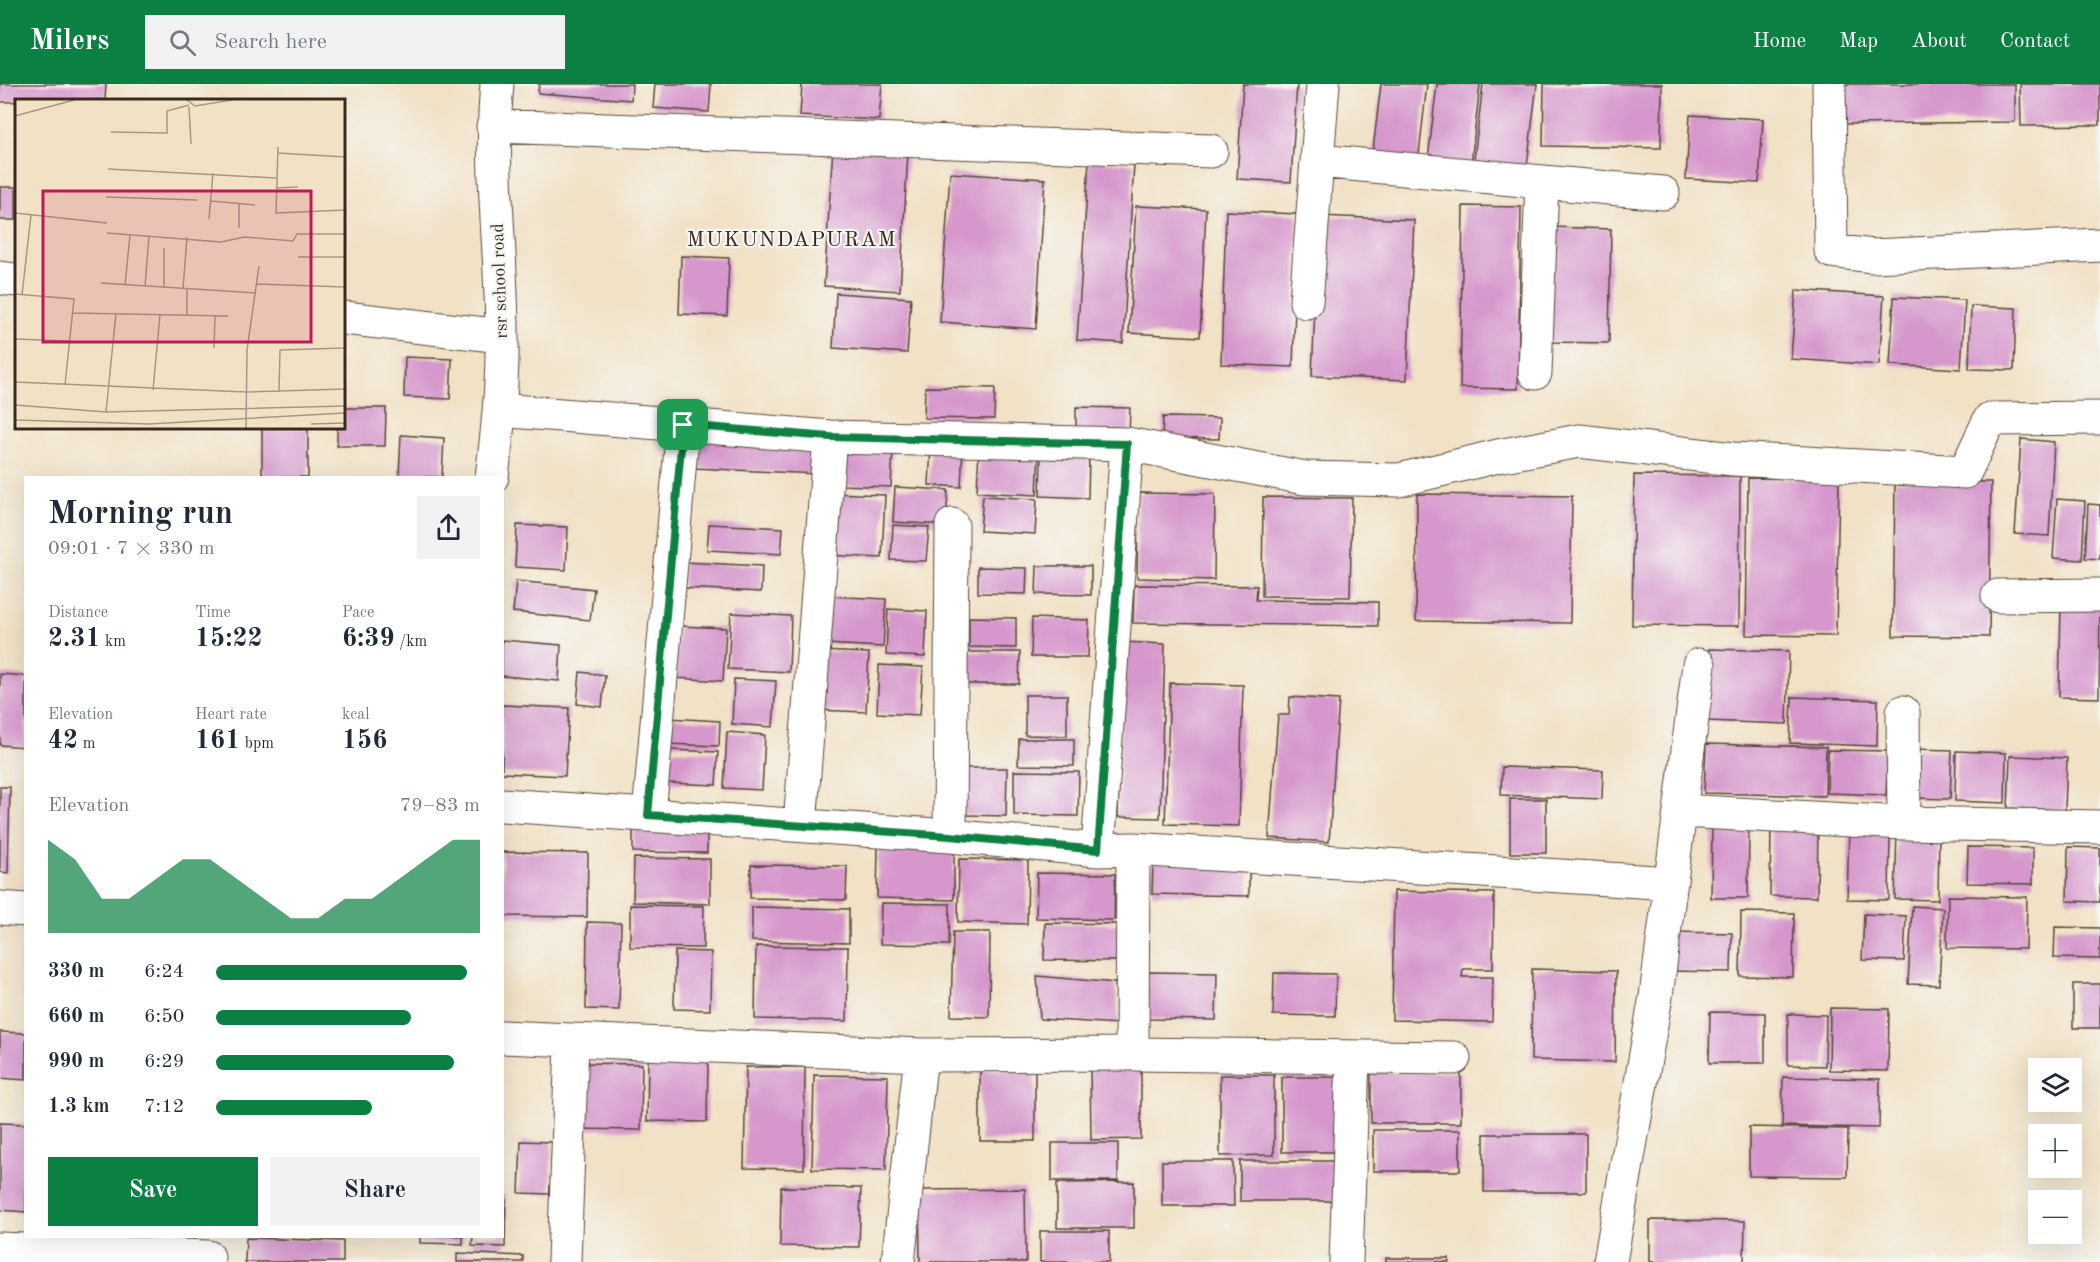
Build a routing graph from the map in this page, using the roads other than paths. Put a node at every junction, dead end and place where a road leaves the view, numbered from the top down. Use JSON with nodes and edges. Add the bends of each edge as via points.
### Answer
{"nodes":[{"id":1,"x":497,"y":84,"type":"edge"},
{"id":2,"x":1323,"y":84,"type":"edge"},
{"id":3,"x":1829,"y":84,"type":"edge"},
{"id":4,"x":493,"y":126,"type":"junction"},
{"id":5,"x":1211,"y":151,"type":"dead end"},
{"id":6,"x":1318,"y":161,"type":"junction"},
{"id":7,"x":1542,"y":182,"type":"junction"},
{"id":8,"x":1663,"y":193,"type":"dead end"},
{"id":9,"x":2100,"y":245,"type":"edge"},
{"id":10,"x":0,"y":278,"type":"edge"},
{"id":11,"x":15,"y":280,"type":"edge"},
{"id":12,"x":1306,"y":302,"type":"dead end"},
{"id":13,"x":345,"y":318,"type":"edge"},
{"id":14,"x":502,"y":336,"type":"junction"},
{"id":15,"x":1535,"y":373,"type":"dead end"},
{"id":16,"x":500,"y":410,"type":"junction"},
{"id":17,"x":2100,"y":418,"type":"edge"},
{"id":18,"x":683,"y":425,"type":"junction"},
{"id":19,"x":830,"y":437,"type":"junction"},
{"id":20,"x":1127,"y":444,"type":"junction"},
{"id":21,"x":492,"y":476,"type":"edge"},
{"id":22,"x":952,"y":525,"type":"dead end"},
{"id":23,"x":1998,"y":596,"type":"dead end"},
{"id":24,"x":2100,"y":596,"type":"edge"},
{"id":25,"x":1699,"y":665,"type":"dead end"},
{"id":26,"x":1903,"y":712,"type":"dead end"},
{"id":27,"x":504,"y":805,"type":"edge"},
{"id":28,"x":1681,"y":812,"type":"junction"},
{"id":29,"x":648,"y":815,"type":"junction"},
{"id":30,"x":1904,"y":823,"type":"junction"},
{"id":31,"x":800,"y":825,"type":"junction"},
{"id":32,"x":2100,"y":827,"type":"edge"},
{"id":33,"x":950,"y":836,"type":"junction"},
{"id":34,"x":1133,"y":849,"type":"junction"},
{"id":35,"x":1098,"y":850,"type":"junction"},
{"id":36,"x":1671,"y":883,"type":"junction"},
{"id":37,"x":0,"y":909,"type":"edge"},
{"id":38,"x":24,"y":910,"type":"edge"},
{"id":39,"x":504,"y":1037,"type":"edge"},
{"id":40,"x":572,"y":1042,"type":"junction"},
{"id":41,"x":1132,"y":1054,"type":"junction"},
{"id":42,"x":921,"y":1055,"type":"junction"},
{"id":43,"x":1353,"y":1058,"type":"junction"},
{"id":44,"x":1454,"y":1058,"type":"dead end"},
{"id":45,"x":0,"y":1249,"type":"edge"},
{"id":46,"x":209,"y":1252,"type":"edge"},
{"id":47,"x":564,"y":1262,"type":"edge"},
{"id":48,"x":898,"y":1262,"type":"edge"},
{"id":49,"x":1346,"y":1262,"type":"edge"},
{"id":50,"x":1610,"y":1262,"type":"edge"}],
"edges":[{"from":1,"to":4,"type":"street","name":"rsr school road"},
{"from":2,"to":6,"type":"street"},
{"from":3,"to":9,"type":"street","via":[[1831,251],[1873,255]]},
{"from":4,"to":5,"type":"street"},
{"from":4,"to":14,"type":"street","name":"rsr school road"},
{"from":6,"to":7,"type":"street"},
{"from":6,"to":12,"type":"street"},
{"from":7,"to":8,"type":"street"},
{"from":7,"to":15,"type":"street"},
{"from":10,"to":11,"type":"street"},
{"from":13,"to":14,"type":"street"},
{"from":14,"to":16,"type":"street","name":"rsr school road"},
{"from":16,"to":18,"type":"street"},
{"from":16,"to":21,"type":"street","name":"rsr school road"},
{"from":17,"to":20,"type":"street","via":[[1990,419],[1965,472],[1732,459],[1579,441],[1399,480],[1305,478]]},
{"from":18,"to":19,"type":"street"},
{"from":18,"to":29,"type":"street"},
{"from":19,"to":20,"type":"street"},
{"from":19,"to":31,"type":"street"},
{"from":20,"to":35,"type":"street"},
{"from":22,"to":33,"type":"street"},
{"from":23,"to":24,"type":"street"},
{"from":25,"to":28,"type":"street"},
{"from":26,"to":30,"type":"street"},
{"from":27,"to":29,"type":"street"},
{"from":28,"to":30,"type":"street"},
{"from":28,"to":36,"type":"street"},
{"from":29,"to":31,"type":"street"},
{"from":30,"to":32,"type":"street"},
{"from":31,"to":33,"type":"street"},
{"from":33,"to":35,"type":"street"},
{"from":34,"to":35,"type":"street"},
{"from":34,"to":36,"type":"street"},
{"from":34,"to":41,"type":"street"},
{"from":36,"to":50,"type":"street","via":[[1640,1102]]},
{"from":37,"to":38,"type":"street"},
{"from":39,"to":40,"type":"street"},
{"from":40,"to":42,"type":"street"},
{"from":40,"to":47,"type":"street"},
{"from":41,"to":42,"type":"street"},
{"from":41,"to":43,"type":"street"},
{"from":42,"to":48,"type":"street"},
{"from":43,"to":44,"type":"street"},
{"from":43,"to":49,"type":"street"},
{"from":45,"to":46,"type":"street"}]}
